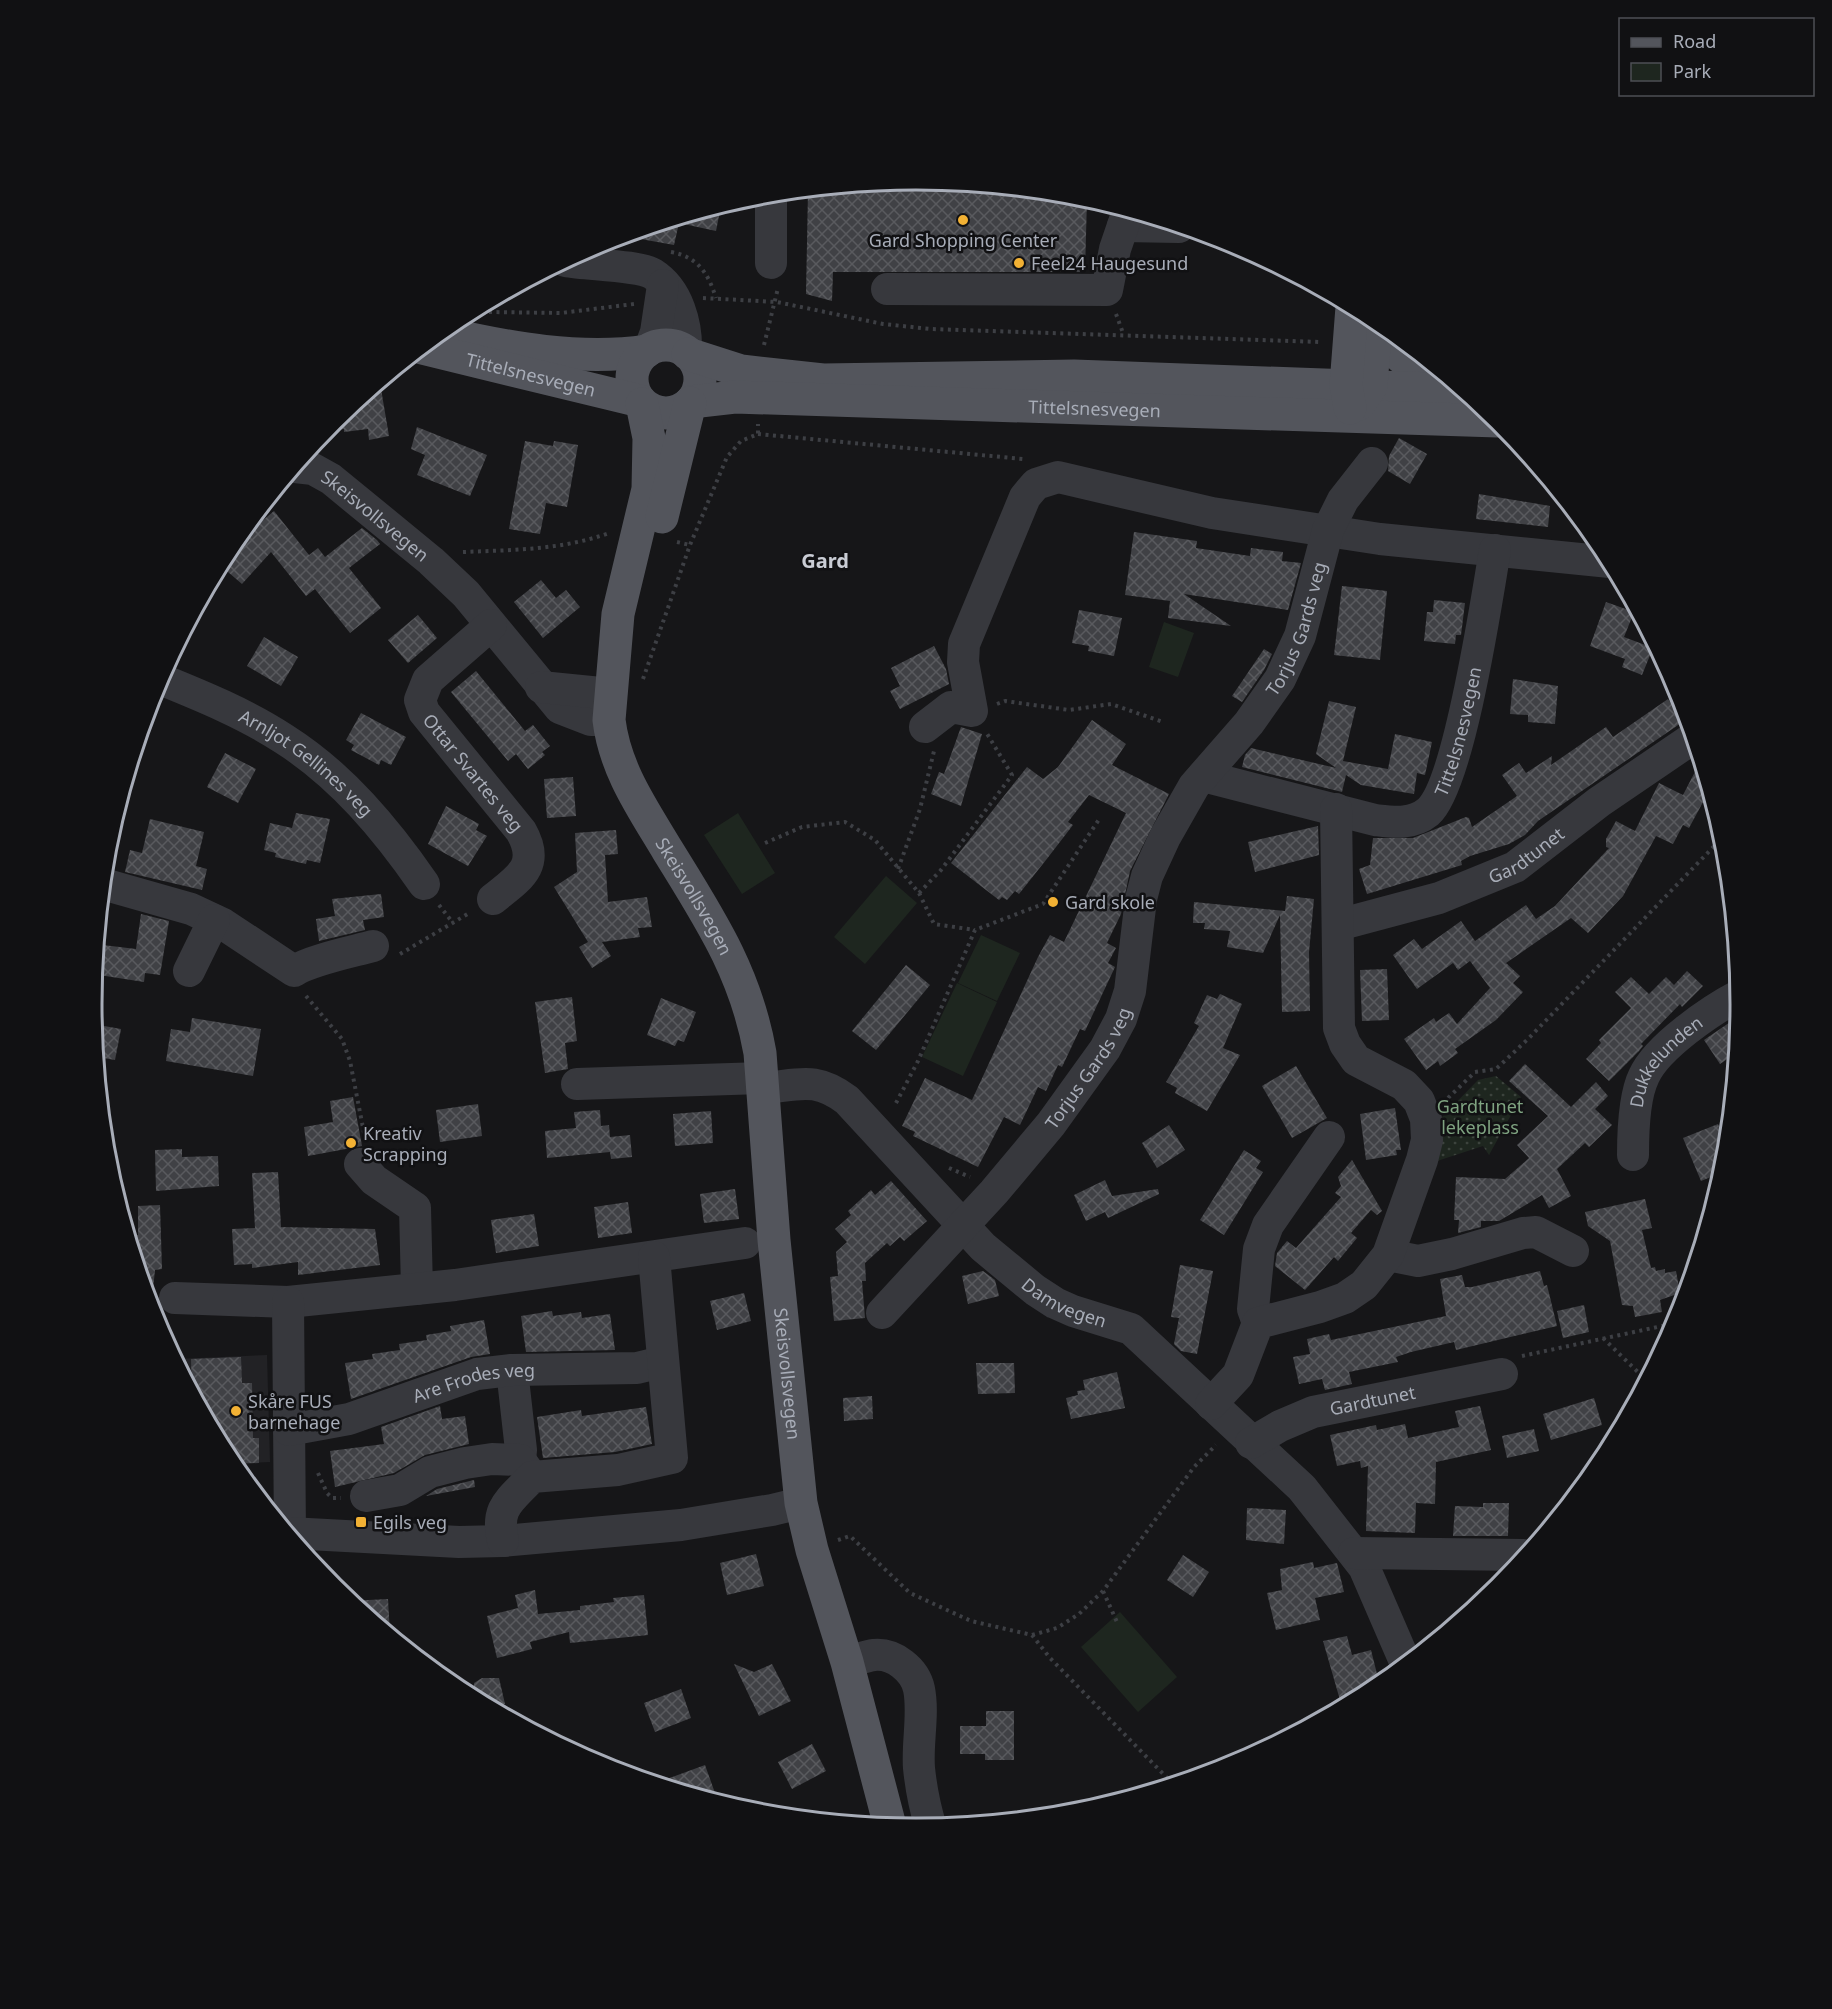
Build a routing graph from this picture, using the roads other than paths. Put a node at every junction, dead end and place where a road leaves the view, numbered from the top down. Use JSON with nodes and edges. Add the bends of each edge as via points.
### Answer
{"nodes":[{"id":1,"x":771,"y":204,"type":"edge"},
{"id":2,"x":1125,"y":219,"type":"edge"},
{"id":3,"x":584,"y":261,"type":"edge"},
{"id":4,"x":771,"y":263,"type":"road end"},
{"id":5,"x":886,"y":289,"type":"dead end"},
{"id":6,"x":651,"y":294,"type":"junction"},
{"id":7,"x":1353,"y":318,"type":"edge"},
{"id":8,"x":1375,"y":333,"type":"edge"},
{"id":9,"x":455,"y":334,"type":"edge"},
{"id":10,"x":1385,"y":340,"type":"edge"},
{"id":11,"x":649,"y":350,"type":"junction"},
{"id":12,"x":432,"y":351,"type":"edge"},
{"id":13,"x":687,"y":353,"type":"junction"},
{"id":14,"x":1428,"y":373,"type":"edge"},
{"id":15,"x":1450,"y":391,"type":"edge"},
{"id":16,"x":1356,"y":395,"type":"junction"},
{"id":17,"x":641,"y":403,"type":"junction"},
{"id":18,"x":690,"y":403,"type":"junction"},
{"id":19,"x":1480,"y":418,"type":"edge"},
{"id":20,"x":1372,"y":463,"type":"dead end"},
{"id":21,"x":304,"y":468,"type":"edge"},
{"id":22,"x":1328,"y":530,"type":"junction"},
{"id":23,"x":1495,"y":550,"type":"junction"},
{"id":24,"x":1598,"y":561,"type":"edge"},
{"id":25,"x":491,"y":626,"type":"junction"},
{"id":26,"x":169,"y":682,"type":"edge"},
{"id":27,"x":618,"y":694,"type":"junction"},
{"id":28,"x":930,"y":736,"type":"road end"},
{"id":29,"x":1687,"y":742,"type":"edge"},
{"id":30,"x":1203,"y":776,"type":"junction"},
{"id":31,"x":1336,"y":809,"type":"junction"},
{"id":32,"x":424,"y":884,"type":"dead end"},
{"id":33,"x":111,"y":886,"type":"edge"},
{"id":34,"x":493,"y":898,"type":"dead end"},
{"id":35,"x":214,"y":920,"type":"junction"},
{"id":36,"x":1338,"y":925,"type":"junction"},
{"id":37,"x":373,"y":946,"type":"dead end"},
{"id":38,"x":189,"y":971,"type":"dead end"},
{"id":39,"x":1730,"y":1000,"type":"edge"},
{"id":40,"x":763,"y":1083,"type":"junction"},
{"id":41,"x":577,"y":1084,"type":"dead end"},
{"id":42,"x":1329,"y":1137,"type":"dead end"},
{"id":43,"x":1633,"y":1155,"type":"dead end"},
{"id":44,"x":360,"y":1164,"type":"road end"},
{"id":45,"x":962,"y":1226,"type":"junction"},
{"id":46,"x":745,"y":1243,"type":"dead end"},
{"id":47,"x":1573,"y":1251,"type":"dead end"},
{"id":48,"x":1388,"y":1255,"type":"junction"},
{"id":49,"x":654,"y":1257,"type":"junction"},
{"id":50,"x":417,"y":1289,"type":"junction"},
{"id":51,"x":175,"y":1298,"type":"dead end"},
{"id":52,"x":288,"y":1302,"type":"junction"},
{"id":53,"x":882,"y":1313,"type":"dead end"},
{"id":54,"x":1258,"y":1323,"type":"junction"},
{"id":55,"x":662,"y":1362,"type":"junction"},
{"id":56,"x":512,"y":1370,"type":"junction"},
{"id":57,"x":1502,"y":1374,"type":"dead end"},
{"id":58,"x":1211,"y":1404,"type":"junction"},
{"id":59,"x":289,"y":1430,"type":"junction"},
{"id":60,"x":1237,"y":1440,"type":"junction"},
{"id":61,"x":526,"y":1469,"type":"junction"},
{"id":62,"x":366,"y":1496,"type":"road end"},
{"id":63,"x":801,"y":1503,"type":"junction"},
{"id":64,"x":289,"y":1523,"type":"edge"},
{"id":65,"x":299,"y":1534,"type":"edge"},
{"id":66,"x":503,"y":1541,"type":"junction"},
{"id":67,"x":1353,"y":1553,"type":"junction"},
{"id":68,"x":1515,"y":1555,"type":"edge"},
{"id":69,"x":1403,"y":1657,"type":"edge"},
{"id":70,"x":847,"y":1662,"type":"junction"},
{"id":71,"x":888,"y":1817,"type":"edge"},
{"id":72,"x":927,"y":1818,"type":"edge"}],
"edges":[{"from":1,"to":4,"type":"street"},
{"from":2,"to":5,"type":"street","via":[[1107,290]]},
{"from":3,"to":6,"type":"street","via":[[653,274]]},
{"from":6,"to":11,"type":"street","via":[[656,332]]},
{"from":6,"to":13,"type":"street","via":[[682,310]]},
{"from":7,"to":16,"type":"main road"},
{"from":8,"to":16,"type":"main road"},
{"from":9,"to":11,"type":"main road","name":"Tittelsnesvegen","via":[[542,351],[624,354]]},
{"from":10,"to":14,"type":"main road","via":[[1408,363]]},
{"from":11,"to":13,"type":"main road","via":[[675,346]]},
{"from":11,"to":17,"type":"main road","via":[[638,358],[631,380]]},
{"from":12,"to":17,"type":"main road","name":"Tittelsnesvegen"},
{"from":13,"to":16,"type":"main road","name":"Tittelsnesvegen","via":[[741,370],[823,380],[1006,375]]},
{"from":13,"to":18,"type":"main road","via":[[697,364],[700,377],[698,391]]},
{"from":15,"to":16,"type":"main road","name":"Tittelsnesvegen"},
{"from":16,"to":18,"type":"main road","name":"Tittelsnesvegen","via":[[735,397]]},
{"from":16,"to":19,"type":"main road","name":"Tittelsnesvegen"},
{"from":17,"to":18,"type":"main road","via":[[666,413],[679,411]]},
{"from":17,"to":27,"type":"main road","name":"Skeisvollsvegen","via":[[650,438],[648,489],[618,614]]},
{"from":18,"to":27,"type":"main road"},
{"from":20,"to":22,"type":"street","name":"Torjus Gards veg","via":[[1342,500]]},
{"from":21,"to":25,"type":"street","name":"Skeisvollsvegen","via":[[331,479],[436,565]]},
{"from":22,"to":23,"type":"street"},
{"from":22,"to":28,"type":"street","via":[[1212,513],[1058,477],[1036,484],[1025,496],[964,644],[963,662],[972,711],[951,707]]},
{"from":22,"to":30,"type":"street","name":"Torjus Gards veg","via":[[1291,659],[1267,700]]},
{"from":23,"to":24,"type":"street"},
{"from":23,"to":31,"type":"street","name":"Tittelsnesvegen","via":[[1475,666],[1440,797],[1427,813],[1404,823]]},
{"from":25,"to":27,"type":"street","name":"Skeisvollsvegen","via":[[541,687]]},
{"from":25,"to":34,"type":"street","name":"Ottar Svartes veg","via":[[428,680],[420,700],[424,712],[528,843],[527,868]]},
{"from":26,"to":32,"type":"street","name":"Arnljot Gellines veg","via":[[274,733],[320,766],[393,840]]},
{"from":27,"to":40,"type":"main road","name":"Skeisvollsvegen","via":[[619,764],[737,969],[756,1028]]},
{"from":29,"to":36,"type":"street","name":"Gardtunet","via":[[1599,802],[1515,867],[1439,898]]},
{"from":30,"to":31,"type":"street"},
{"from":30,"to":45,"type":"street","name":"Torjus Gards veg","via":[[1178,810],[1147,876],[1136,926],[1130,992],[1106,1049],[1051,1124]]},
{"from":31,"to":36,"type":"street"},
{"from":33,"to":35,"type":"street","via":[[191,909]]},
{"from":35,"to":37,"type":"street","via":[[294,971],[306,964]]},
{"from":35,"to":38,"type":"street"},
{"from":36,"to":48,"type":"street","via":[[1339,1028],[1345,1044],[1356,1060],[1404,1085],[1419,1101],[1426,1119],[1427,1140],[1422,1160]]},
{"from":39,"to":43,"type":"street","name":"Dukkelunden","via":[[1668,1045],[1644,1076],[1633,1129]]},
{"from":40,"to":41,"type":"street"},
{"from":40,"to":45,"type":"street","name":"Damvegen","via":[[814,1083],[832,1089],[847,1100]]},
{"from":40,"to":63,"type":"main road","name":"Skeisvollsvegen","via":[[777,1274]]},
{"from":42,"to":54,"type":"street","via":[[1268,1225],[1262,1241],[1253,1310]]},
{"from":44,"to":50,"type":"street","via":[[374,1180],[415,1208]]},
{"from":45,"to":53,"type":"street","name":"Torjus Gards veg"},
{"from":45,"to":58,"type":"street","name":"Damvegen","via":[[1055,1303],[1131,1329]]},
{"from":46,"to":49,"type":"street"},
{"from":47,"to":48,"type":"street","via":[[1536,1232],[1418,1261]]},
{"from":48,"to":54,"type":"street","via":[[1364,1285],[1345,1298]]},
{"from":49,"to":50,"type":"street"},
{"from":49,"to":55,"type":"street"},
{"from":50,"to":52,"type":"street"},
{"from":51,"to":52,"type":"street"},
{"from":52,"to":59,"type":"street"},
{"from":54,"to":58,"type":"street","via":[[1238,1375]]},
{"from":55,"to":56,"type":"street","name":"Are Frodes veg","via":[[638,1368]]},
{"from":55,"to":61,"type":"street","via":[[672,1458],[618,1470]]},
{"from":56,"to":59,"type":"street","name":"Are Frodes veg","via":[[477,1374],[349,1419]]},
{"from":56,"to":61,"type":"street"},
{"from":57,"to":60,"type":"street","name":"Gardtunet","via":[[1313,1412]]},
{"from":58,"to":60,"type":"street","name":"Damvegen"},
{"from":59,"to":64,"type":"street"},
{"from":60,"to":67,"type":"street","name":"Damvegen","via":[[1302,1488]]},
{"from":61,"to":62,"type":"street","via":[[492,1459],[465,1463],[430,1472],[400,1490]]},
{"from":61,"to":66,"type":"street","via":[[503,1508],[499,1523]]},
{"from":63,"to":66,"type":"street","via":[[681,1525]]},
{"from":63,"to":70,"type":"main road","name":"Skeisvollsvegen"},
{"from":65,"to":66,"type":"street"},
{"from":67,"to":68,"type":"street"},
{"from":67,"to":69,"type":"street","name":"Damvegen","via":[[1364,1567]]},
{"from":70,"to":71,"type":"main road","name":"Skeisvollsvegen"},
{"from":70,"to":72,"type":"street","via":[[887,1656],[902,1663],[912,1674],[919,1688],[919,1768]]}]}
